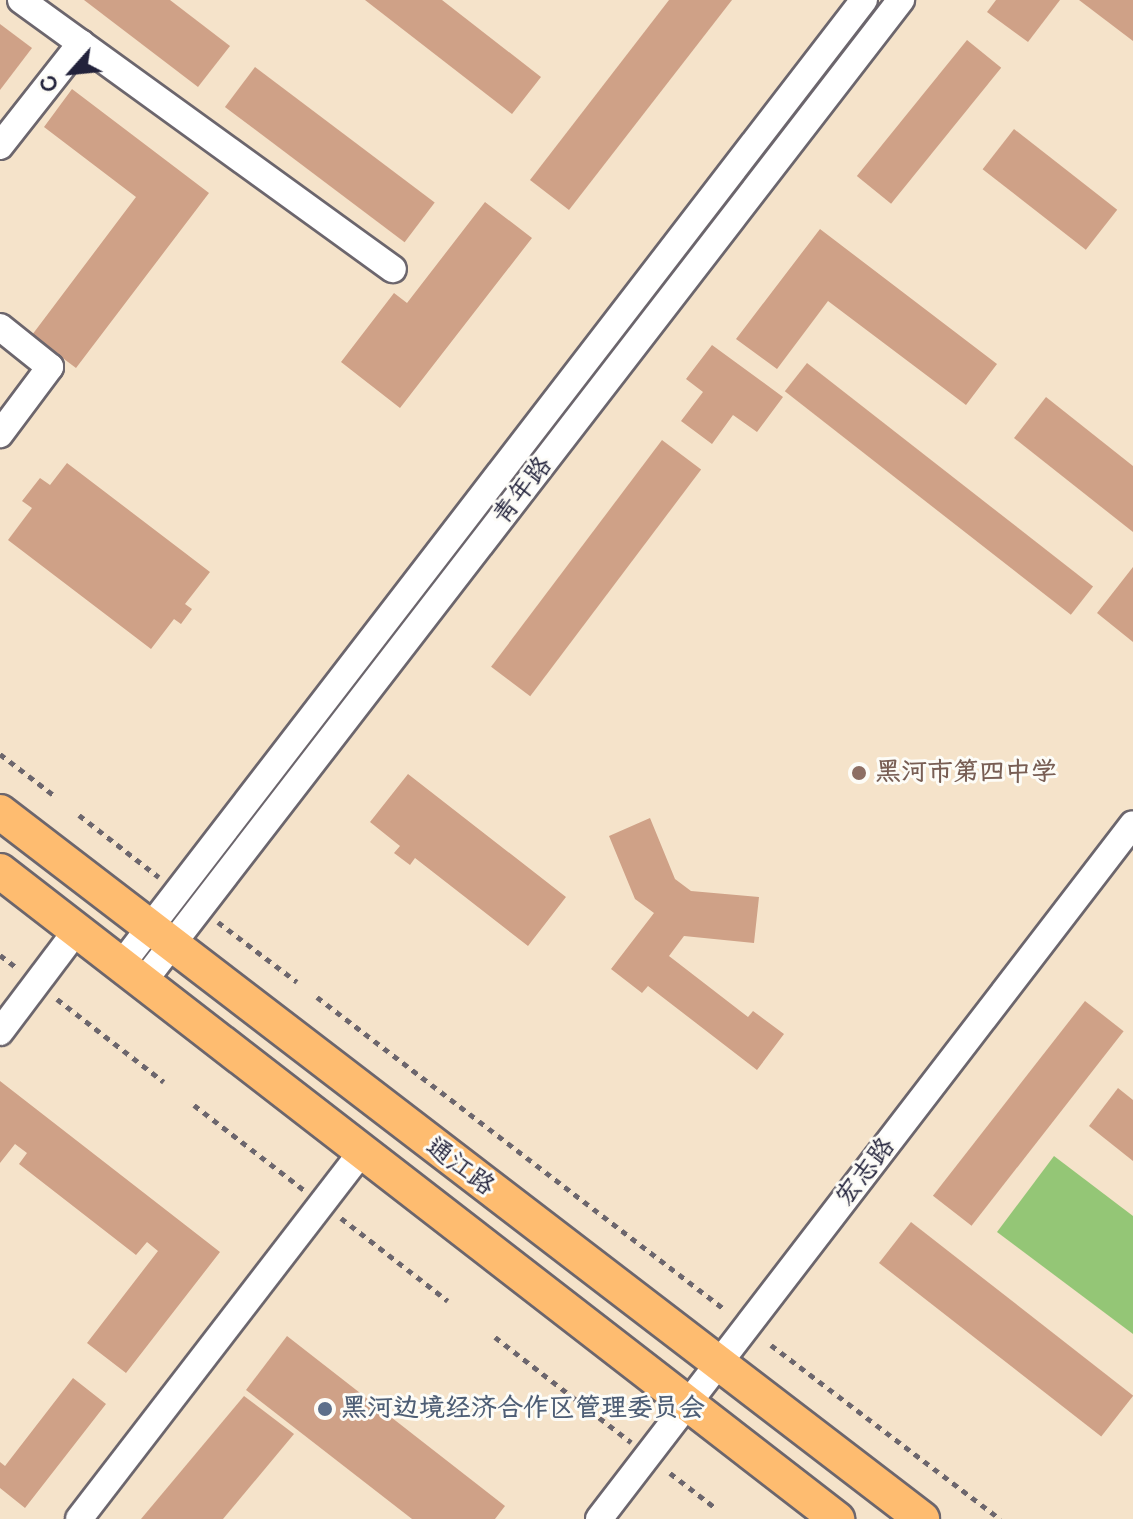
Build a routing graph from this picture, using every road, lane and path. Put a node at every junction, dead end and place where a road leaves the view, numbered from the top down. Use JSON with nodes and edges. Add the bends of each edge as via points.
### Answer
{"nodes":[{"id":1,"x":21,"y":0,"type":"edge"},
{"id":2,"x":864,"y":0,"type":"edge"},
{"id":3,"x":901,"y":0,"type":"edge"},
{"id":4,"x":81,"y":43,"type":"junction"},
{"id":5,"x":0,"y":146,"type":"edge"},
{"id":6,"x":393,"y":269,"type":"dead end"},
{"id":7,"x":0,"y":327,"type":"edge"},
{"id":8,"x":0,"y":434,"type":"edge"},
{"id":9,"x":0,"y":754,"type":"edge"},
{"id":10,"x":55,"y":796,"type":"dead end"},
{"id":11,"x":0,"y":812,"type":"edge"},
{"id":12,"x":1133,"y":824,"type":"edge"},
{"id":13,"x":0,"y":871,"type":"edge"},
{"id":14,"x":77,"y":930,"type":"junction"},
{"id":15,"x":161,"y":936,"type":"junction"},
{"id":16,"x":132,"y":974,"type":"junction"},
{"id":17,"x":55,"y":997,"type":"dead end"},
{"id":18,"x":317,"y":997,"type":"dead end"},
{"id":19,"x":0,"y":1032,"type":"edge"},
{"id":20,"x":164,"y":1082,"type":"dead end"},
{"id":21,"x":194,"y":1105,"type":"dead end"},
{"id":22,"x":361,"y":1153,"type":"junction"},
{"id":23,"x":312,"y":1196,"type":"dead end"},
{"id":24,"x":329,"y":1210,"type":"dead end"},
{"id":25,"x":448,"y":1301,"type":"dead end"},
{"id":26,"x":724,"y":1309,"type":"dead end"},
{"id":27,"x":495,"y":1337,"type":"dead end"},
{"id":28,"x":771,"y":1345,"type":"dead end"},
{"id":29,"x":719,"y":1363,"type":"junction"},
{"id":30,"x":687,"y":1404,"type":"junction"},
{"id":31,"x":635,"y":1445,"type":"dead end"},
{"id":32,"x":670,"y":1473,"type":"dead end"},
{"id":33,"x":717,"y":1509,"type":"dead end"},
{"id":34,"x":79,"y":1519,"type":"edge"},
{"id":35,"x":599,"y":1519,"type":"edge"},
{"id":36,"x":837,"y":1519,"type":"edge"},
{"id":37,"x":922,"y":1519,"type":"edge"},
{"id":38,"x":1000,"y":1519,"type":"edge"}],
"edges":[{"from":1,"to":4,"type":"street"},
{"from":2,"to":15,"type":"street","name":"青年路"},
{"from":3,"to":15,"type":"street","name":"青年路"},
{"from":4,"to":5,"type":"street"},
{"from":4,"to":6,"type":"street"},
{"from":7,"to":8,"type":"street","via":[[50,367]]},
{"from":9,"to":10,"type":"path"},
{"from":11,"to":15,"type":"main road","name":"通江路"},
{"from":12,"to":29,"type":"street","name":"宏志路"},
{"from":13,"to":14,"type":"main road","name":"通江路"},
{"from":14,"to":16,"type":"main road","name":"通江路"},
{"from":14,"to":19,"type":"street"},
{"from":15,"to":16,"type":"street","name":"青年路"},
{"from":15,"to":29,"type":"main road","name":"通江路"},
{"from":16,"to":22,"type":"main road","name":"通江路"},
{"from":17,"to":20,"type":"path"},
{"from":18,"to":26,"type":"path"},
{"from":21,"to":23,"type":"path"},
{"from":22,"to":30,"type":"main road","name":"通江路"},
{"from":22,"to":34,"type":"street"},
{"from":24,"to":25,"type":"path"},
{"from":27,"to":31,"type":"path"},
{"from":28,"to":38,"type":"path"},
{"from":29,"to":30,"type":"street","name":"宏志路"},
{"from":29,"to":37,"type":"main road","name":"通江路"},
{"from":30,"to":35,"type":"street","name":"宏志路"},
{"from":30,"to":36,"type":"main road","name":"通江路"},
{"from":32,"to":33,"type":"path"}]}
